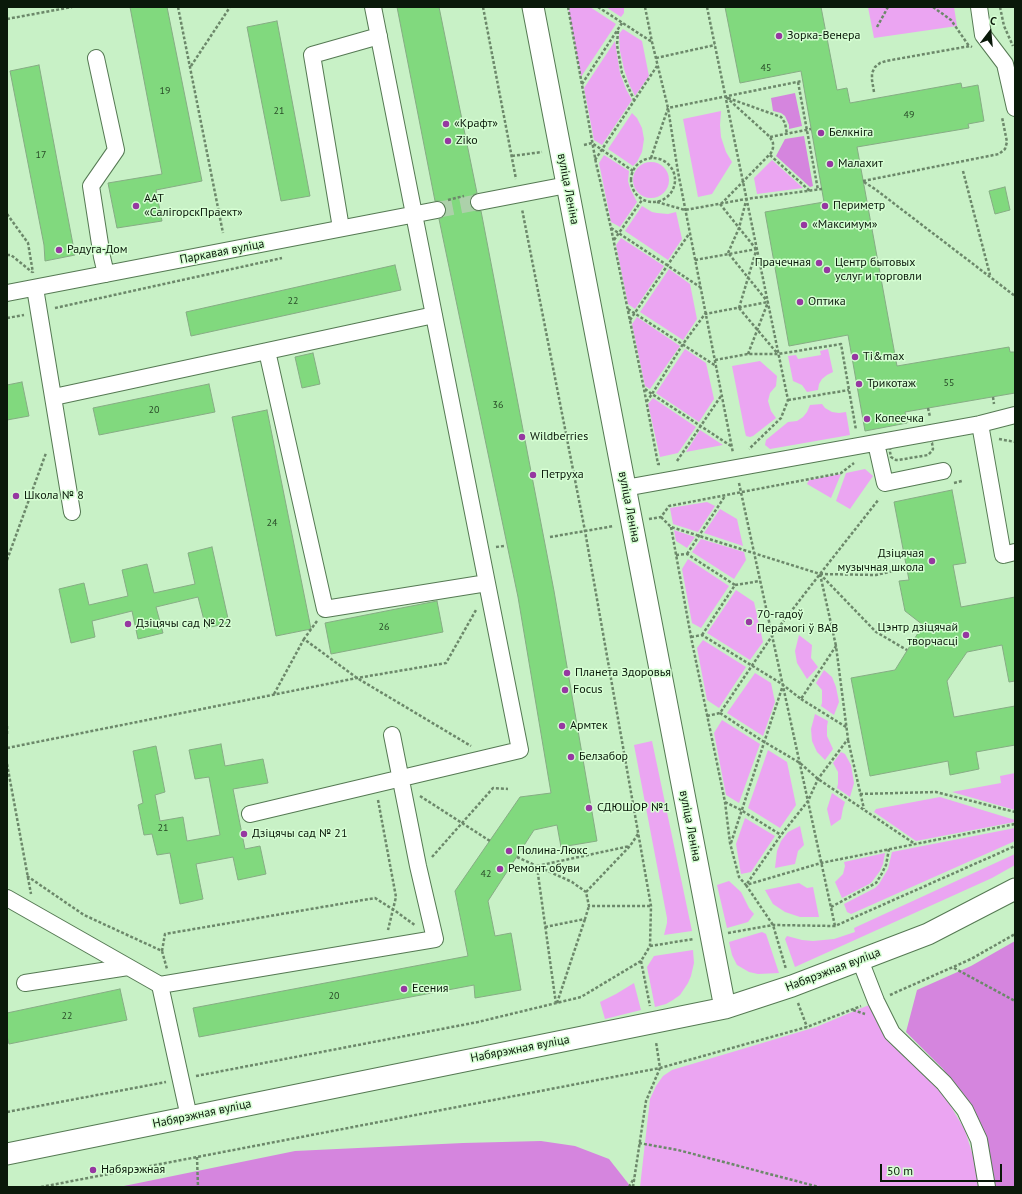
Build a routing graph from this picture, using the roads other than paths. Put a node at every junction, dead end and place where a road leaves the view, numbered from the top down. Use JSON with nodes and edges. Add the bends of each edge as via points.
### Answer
{"nodes":[{"id":1,"x":373,"y":7,"type":"edge"},
{"id":2,"x":533,"y":7,"type":"edge"},
{"id":3,"x":979,"y":7,"type":"edge"},
{"id":4,"x":379,"y":36,"type":"junction"},
{"id":5,"x":96,"y":58,"type":"dead end"},
{"id":6,"x":1011,"y":103,"type":"edge"},
{"id":7,"x":567,"y":185,"type":"junction"},
{"id":8,"x":479,"y":202,"type":"tunnel mouth"},
{"id":9,"x":437,"y":210,"type":"tunnel mouth"},
{"id":10,"x":414,"y":214,"type":"junction"},
{"id":11,"x":341,"y":228,"type":"junction"},
{"id":12,"x":106,"y":274,"type":"junction"},
{"id":13,"x":34,"y":280,"type":"junction"},
{"id":14,"x":7,"y":293,"type":"edge"},
{"id":15,"x":434,"y":315,"type":"junction"},
{"id":16,"x":267,"y":352,"type":"junction"},
{"id":17,"x":54,"y":397,"type":"junction"},
{"id":18,"x":1015,"y":415,"type":"edge"},
{"id":19,"x":980,"y":424,"type":"junction"},
{"id":20,"x":876,"y":443,"type":"junction"},
{"id":21,"x":943,"y":471,"type":"dead end"},
{"id":22,"x":625,"y":488,"type":"junction"},
{"id":23,"x":72,"y":512,"type":"dead end"},
{"id":24,"x":1015,"y":552,"type":"edge"},
{"id":25,"x":487,"y":587,"type":"junction"},
{"id":26,"x":392,"y":735,"type":"dead end"},
{"id":27,"x":402,"y":782,"type":"junction"},
{"id":28,"x":250,"y":814,"type":"dead end"},
{"id":29,"x":1015,"y":889,"type":"edge"},
{"id":30,"x":7,"y":898,"type":"edge"},
{"id":31,"x":860,"y":960,"type":"junction"},
{"id":32,"x":128,"y":967,"type":"junction"},
{"id":33,"x":25,"y":983,"type":"dead end"},
{"id":34,"x":165,"y":985,"type":"junction"},
{"id":35,"x":725,"y":1008,"type":"junction"},
{"id":36,"x":189,"y":1117,"type":"junction"},
{"id":37,"x":7,"y":1154,"type":"edge"},
{"id":38,"x":987,"y":1187,"type":"edge"}],
"edges":[{"from":1,"to":4,"type":"street"},
{"from":2,"to":7,"type":"main road","name":"вуліца Леніна"},
{"from":3,"to":6,"type":"street","via":[[983,35],[1005,64]]},
{"from":4,"to":10,"type":"street"},
{"from":4,"to":11,"type":"street","via":[[312,55]]},
{"from":5,"to":12,"type":"street","via":[[116,150],[91,186]]},
{"from":7,"to":8,"type":"street"},
{"from":7,"to":22,"type":"main road","name":"вуліца Леніна"},
{"from":9,"to":10,"type":"street","name":"Паркавая вуліца"},
{"from":10,"to":11,"type":"street","name":"Паркавая вуліца"},
{"from":10,"to":15,"type":"street"},
{"from":11,"to":12,"type":"street","name":"Паркавая вуліца"},
{"from":12,"to":13,"type":"street","name":"Паркавая вуліца"},
{"from":13,"to":14,"type":"street","name":"Паркавая вуліца"},
{"from":13,"to":17,"type":"street"},
{"from":15,"to":16,"type":"street"},
{"from":15,"to":25,"type":"street"},
{"from":16,"to":17,"type":"street"},
{"from":16,"to":25,"type":"street","via":[[325,609]]},
{"from":17,"to":23,"type":"street"},
{"from":18,"to":19,"type":"street"},
{"from":19,"to":20,"type":"street"},
{"from":19,"to":24,"type":"street","via":[[1003,555]]},
{"from":20,"to":21,"type":"street","via":[[885,483]]},
{"from":20,"to":22,"type":"street"},
{"from":22,"to":35,"type":"main road","name":"вуліца Леніна"},
{"from":25,"to":27,"type":"street","via":[[520,750]]},
{"from":26,"to":27,"type":"street"},
{"from":27,"to":28,"type":"street"},
{"from":27,"to":34,"type":"street","via":[[435,939]]},
{"from":29,"to":31,"type":"main road","name":"Набярэжная вуліца","via":[[928,934]]},
{"from":30,"to":32,"type":"street"},
{"from":31,"to":35,"type":"main road","name":"Набярэжная вуліца"},
{"from":31,"to":38,"type":"street","via":[[892,1033],[944,1082],[965,1110],[979,1140]]},
{"from":32,"to":33,"type":"street"},
{"from":32,"to":34,"type":"street"},
{"from":34,"to":36,"type":"street"},
{"from":35,"to":36,"type":"main road","name":"Набярэжная вуліца"},
{"from":36,"to":37,"type":"main road","name":"Набярэжная вуліца"}]}
